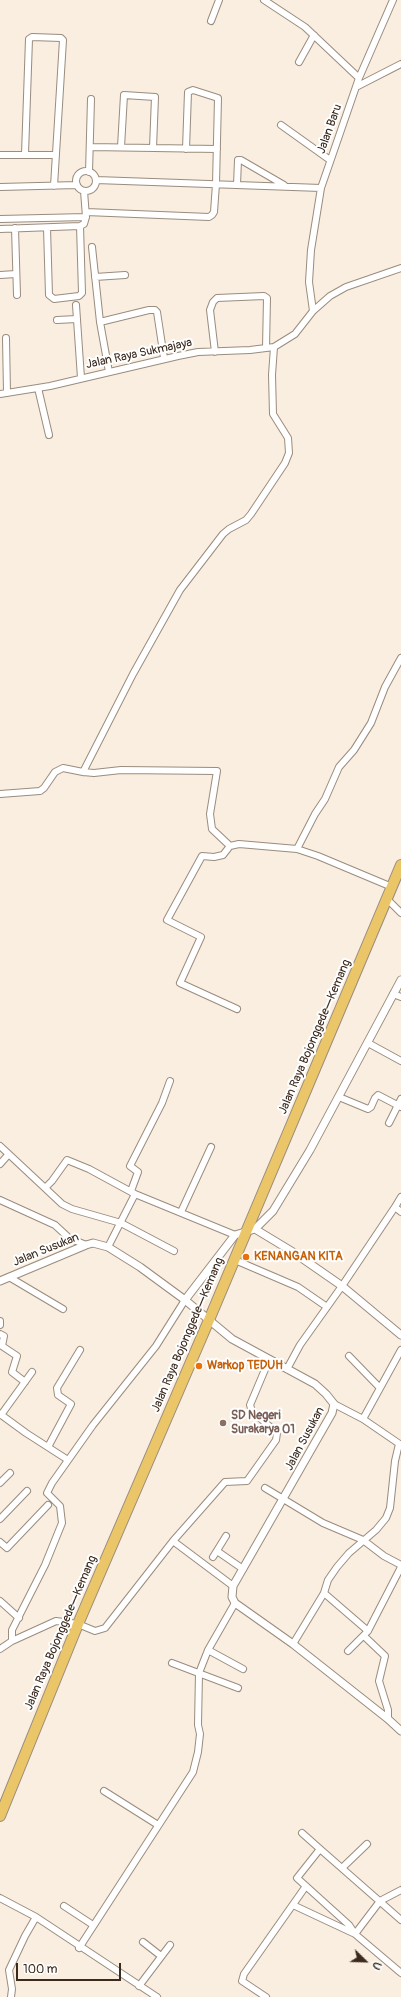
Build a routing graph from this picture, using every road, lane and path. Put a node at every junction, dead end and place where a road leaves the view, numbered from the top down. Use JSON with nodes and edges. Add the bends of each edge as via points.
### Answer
{"nodes":[{"id":1,"x":219,"y":0,"type":"edge"},
{"id":2,"x":393,"y":0,"type":"edge"},
{"id":3,"x":269,"y":1,"type":"edge"},
{"id":4,"x":211,"y":21,"type":"dead end"},
{"id":5,"x":314,"y":35,"type":"junction"},
{"id":6,"x":299,"y":62,"type":"dead end"},
{"id":7,"x":401,"y":64,"type":"edge"},
{"id":8,"x":359,"y":78,"type":"junction"},
{"id":9,"x":358,"y":86,"type":"junction"},
{"id":10,"x":91,"y":99,"type":"dead end"},
{"id":11,"x":281,"y":125,"type":"dead end"},
{"id":12,"x":91,"y":147,"type":"junction"},
{"id":13,"x":121,"y":148,"type":"junction"},
{"id":14,"x":153,"y":148,"type":"junction"},
{"id":15,"x":186,"y":149,"type":"junction"},
{"id":16,"x":217,"y":149,"type":"junction"},
{"id":17,"x":25,"y":154,"type":"junction"},
{"id":18,"x":0,"y":155,"type":"edge"},
{"id":19,"x":56,"y":155,"type":"junction"},
{"id":20,"x":330,"y":160,"type":"junction"},
{"id":21,"x":89,"y":172,"type":"junction"},
{"id":22,"x":96,"y":180,"type":"junction"},
{"id":23,"x":216,"y":184,"type":"junction"},
{"id":24,"x":77,"y":185,"type":"junction"},
{"id":25,"x":237,"y":185,"type":"junction"},
{"id":26,"x":54,"y":186,"type":"junction"},
{"id":27,"x":284,"y":186,"type":"junction"},
{"id":28,"x":0,"y":187,"type":"edge"},
{"id":29,"x":321,"y":188,"type":"junction"},
{"id":30,"x":84,"y":191,"type":"junction"},
{"id":31,"x":86,"y":215,"type":"junction"},
{"id":32,"x":0,"y":219,"type":"edge"},
{"id":33,"x":80,"y":226,"type":"junction"},
{"id":34,"x":15,"y":228,"type":"junction"},
{"id":35,"x":47,"y":228,"type":"junction"},
{"id":36,"x":0,"y":229,"type":"edge"},
{"id":37,"x":92,"y":248,"type":"dead end"},
{"id":38,"x":401,"y":268,"type":"edge"},
{"id":39,"x":16,"y":274,"type":"junction"},
{"id":40,"x":125,"y":274,"type":"dead end"},
{"id":41,"x":0,"y":275,"type":"edge"},
{"id":42,"x":95,"y":277,"type":"junction"},
{"id":43,"x":17,"y":295,"type":"dead end"},
{"id":44,"x":76,"y":305,"type":"dead end"},
{"id":45,"x":313,"y":311,"type":"junction"},
{"id":46,"x":77,"y":319,"type":"junction"},
{"id":47,"x":57,"y":320,"type":"dead end"},
{"id":48,"x":100,"y":322,"type":"junction"},
{"id":49,"x":6,"y":338,"type":"dead end"},
{"id":50,"x":274,"y":347,"type":"junction"},
{"id":51,"x":266,"y":348,"type":"junction"},
{"id":52,"x":215,"y":352,"type":"junction"},
{"id":53,"x":164,"y":358,"type":"junction"},
{"id":54,"x":109,"y":372,"type":"junction"},
{"id":55,"x":81,"y":378,"type":"junction"},
{"id":56,"x":38,"y":388,"type":"junction"},
{"id":57,"x":7,"y":393,"type":"junction"},
{"id":58,"x":0,"y":394,"type":"edge"},
{"id":59,"x":49,"y":435,"type":"dead end"},
{"id":60,"x":401,"y":658,"type":"edge"},
{"id":61,"x":83,"y":772,"type":"junction"},
{"id":62,"x":0,"y":794,"type":"edge"},
{"id":63,"x":230,"y":846,"type":"junction"},
{"id":64,"x":297,"y":850,"type":"junction"},
{"id":65,"x":401,"y":865,"type":"edge"},
{"id":66,"x":392,"y":887,"type":"junction"},
{"id":67,"x":387,"y":899,"type":"junction"},
{"id":68,"x":401,"y":913,"type":"edge"},
{"id":69,"x":401,"y":980,"type":"edge"},
{"id":70,"x":393,"y":994,"type":"junction"},
{"id":71,"x":401,"y":997,"type":"edge"},
{"id":72,"x":236,"y":1009,"type":"dead end"},
{"id":73,"x":368,"y":1043,"type":"junction"},
{"id":74,"x":401,"y":1061,"type":"edge"},
{"id":75,"x":170,"y":1081,"type":"dead end"},
{"id":76,"x":339,"y":1097,"type":"junction"},
{"id":77,"x":400,"y":1104,"type":"edge"},
{"id":78,"x":389,"y":1123,"type":"dead end"},
{"id":79,"x":0,"y":1146,"type":"edge"},
{"id":80,"x":211,"y":1147,"type":"dead end"},
{"id":81,"x":8,"y":1155,"type":"junction"},
{"id":82,"x":0,"y":1164,"type":"edge"},
{"id":83,"x":45,"y":1188,"type":"junction"},
{"id":84,"x":133,"y":1192,"type":"junction"},
{"id":85,"x":401,"y":1197,"type":"edge"},
{"id":86,"x":0,"y":1200,"type":"edge"},
{"id":87,"x":395,"y":1207,"type":"junction"},
{"id":88,"x":181,"y":1212,"type":"junction"},
{"id":89,"x":401,"y":1212,"type":"edge"},
{"id":90,"x":121,"y":1223,"type":"junction"},
{"id":91,"x":251,"y":1230,"type":"junction"},
{"id":92,"x":235,"y":1235,"type":"junction"},
{"id":93,"x":86,"y":1245,"type":"junction"},
{"id":94,"x":108,"y":1247,"type":"junction"},
{"id":95,"x":174,"y":1250,"type":"dead end"},
{"id":96,"x":235,"y":1260,"type":"junction"},
{"id":97,"x":9,"y":1277,"type":"junction"},
{"id":98,"x":0,"y":1281,"type":"edge"},
{"id":99,"x":342,"y":1286,"type":"junction"},
{"id":100,"x":185,"y":1300,"type":"junction"},
{"id":101,"x":328,"y":1307,"type":"junction"},
{"id":102,"x":63,"y":1309,"type":"dead end"},
{"id":103,"x":210,"y":1320,"type":"junction"},
{"id":104,"x":0,"y":1321,"type":"edge"},
{"id":105,"x":0,"y":1325,"type":"edge"},
{"id":106,"x":0,"y":1334,"type":"edge"},
{"id":107,"x":401,"y":1334,"type":"edge"},
{"id":108,"x":80,"y":1350,"type":"dead end"},
{"id":109,"x":401,"y":1350,"type":"edge"},
{"id":110,"x":350,"y":1356,"type":"dead end"},
{"id":111,"x":269,"y":1360,"type":"junction"},
{"id":112,"x":287,"y":1369,"type":"junction"},
{"id":113,"x":32,"y":1372,"type":"dead end"},
{"id":114,"x":25,"y":1382,"type":"junction"},
{"id":115,"x":380,"y":1388,"type":"junction"},
{"id":116,"x":334,"y":1404,"type":"junction"},
{"id":117,"x":0,"y":1414,"type":"edge"},
{"id":118,"x":363,"y":1419,"type":"junction"},
{"id":119,"x":400,"y":1445,"type":"edge"},
{"id":120,"x":48,"y":1447,"type":"junction"},
{"id":121,"x":68,"y":1460,"type":"junction"},
{"id":122,"x":10,"y":1473,"type":"dead end"},
{"id":123,"x":0,"y":1483,"type":"edge"},
{"id":124,"x":265,"y":1488,"type":"dead end"},
{"id":125,"x":27,"y":1491,"type":"dead end"},
{"id":126,"x":284,"y":1500,"type":"junction"},
{"id":127,"x":48,"y":1505,"type":"dead end"},
{"id":128,"x":0,"y":1519,"type":"edge"},
{"id":129,"x":226,"y":1536,"type":"dead end"},
{"id":130,"x":363,"y":1540,"type":"junction"},
{"id":131,"x":173,"y":1541,"type":"junction"},
{"id":132,"x":0,"y":1542,"type":"edge"},
{"id":133,"x":401,"y":1566,"type":"edge"},
{"id":134,"x":243,"y":1569,"type":"junction"},
{"id":135,"x":233,"y":1586,"type":"junction"},
{"id":136,"x":324,"y":1593,"type":"junction"},
{"id":137,"x":0,"y":1601,"type":"edge"},
{"id":138,"x":236,"y":1603,"type":"junction"},
{"id":139,"x":19,"y":1618,"type":"junction"},
{"id":140,"x":78,"y":1624,"type":"junction"},
{"id":141,"x":366,"y":1634,"type":"junction"},
{"id":142,"x":12,"y":1641,"type":"junction"},
{"id":143,"x":293,"y":1644,"type":"junction"},
{"id":144,"x":0,"y":1649,"type":"edge"},
{"id":145,"x":208,"y":1650,"type":"junction"},
{"id":146,"x":348,"y":1651,"type":"dead end"},
{"id":147,"x":172,"y":1663,"type":"dead end"},
{"id":148,"x":244,"y":1669,"type":"dead end"},
{"id":149,"x":199,"y":1673,"type":"junction"},
{"id":150,"x":238,"y":1688,"type":"dead end"},
{"id":151,"x":388,"y":1719,"type":"junction"},
{"id":152,"x":401,"y":1730,"type":"edge"},
{"id":153,"x":104,"y":1791,"type":"dead end"},
{"id":154,"x":0,"y":1816,"type":"edge"},
{"id":155,"x":158,"y":1825,"type":"junction"},
{"id":156,"x":302,"y":1833,"type":"dead end"},
{"id":157,"x":367,"y":1844,"type":"dead end"},
{"id":158,"x":320,"y":1849,"type":"junction"},
{"id":159,"x":342,"y":1868,"type":"junction"},
{"id":160,"x":306,"y":1886,"type":"junction"},
{"id":161,"x":401,"y":1890,"type":"edge"},
{"id":162,"x":0,"y":1898,"type":"edge"},
{"id":163,"x":380,"y":1901,"type":"junction"},
{"id":164,"x":293,"y":1905,"type":"junction"},
{"id":165,"x":64,"y":1906,"type":"dead end"},
{"id":166,"x":36,"y":1918,"type":"junction"},
{"id":167,"x":401,"y":1920,"type":"edge"},
{"id":168,"x":93,"y":1924,"type":"junction"},
{"id":169,"x":355,"y":1934,"type":"junction"},
{"id":170,"x":143,"y":1942,"type":"dead end"},
{"id":171,"x":170,"y":1945,"type":"dead end"},
{"id":172,"x":79,"y":1948,"type":"junction"},
{"id":173,"x":161,"y":1956,"type":"junction"},
{"id":174,"x":401,"y":1973,"type":"edge"},
{"id":175,"x":139,"y":1986,"type":"junction"},
{"id":176,"x":11,"y":1997,"type":"edge"},
{"id":177,"x":157,"y":1997,"type":"edge"},
{"id":178,"x":266,"y":1997,"type":"edge"}],
"edges":[{"from":1,"to":4,"type":"street"},
{"from":2,"to":8,"type":"street","name":"Jalan Baru"},
{"from":3,"to":5,"type":"street"},
{"from":5,"to":6,"type":"street"},
{"from":5,"to":8,"type":"street"},
{"from":7,"to":9,"type":"street"},
{"from":8,"to":9,"type":"street","name":"Jalan Baru"},
{"from":9,"to":20,"type":"street","name":"Jalan Baru"},
{"from":10,"to":12,"type":"street"},
{"from":11,"to":20,"type":"street"},
{"from":12,"to":13,"type":"street"},
{"from":12,"to":21,"type":"street"},
{"from":13,"to":14,"type":"street"},
{"from":13,"to":14,"type":"street","via":[[124,96],[155,97]]},
{"from":14,"to":15,"type":"street"},
{"from":15,"to":16,"type":"street"},
{"from":15,"to":16,"type":"street","via":[[187,95],[193,90],[218,98]]},
{"from":16,"to":23,"type":"street"},
{"from":17,"to":18,"type":"street"},
{"from":17,"to":19,"type":"street"},
{"from":17,"to":19,"type":"street","via":[[28,44],[32,38],[50,37],[63,40]]},
{"from":19,"to":26,"type":"street"},
{"from":20,"to":29,"type":"street","name":"Jalan Baru"},
{"from":21,"to":22,"type":"street"},
{"from":21,"to":24,"type":"street","via":[[79,174]]},
{"from":22,"to":23,"type":"street"},
{"from":22,"to":30,"type":"street","via":[[93,188]]},
{"from":23,"to":25,"type":"street"},
{"from":23,"to":31,"type":"street","via":[[214,212],[209,217]]},
{"from":24,"to":26,"type":"street"},
{"from":24,"to":30,"type":"street"},
{"from":25,"to":27,"type":"street"},
{"from":25,"to":27,"type":"street","via":[[238,160],[241,160]]},
{"from":26,"to":28,"type":"street"},
{"from":27,"to":29,"type":"street"},
{"from":29,"to":45,"type":"street","name":"Jalan Baru","via":[[311,250],[309,282]]},
{"from":30,"to":31,"type":"street"},
{"from":31,"to":32,"type":"street"},
{"from":31,"to":33,"type":"street","via":[[84,224]]},
{"from":33,"to":35,"type":"street"},
{"from":33,"to":35,"type":"street","via":[[82,293],[79,296],[54,299],[49,295]]},
{"from":34,"to":35,"type":"street"},
{"from":34,"to":36,"type":"street"},
{"from":34,"to":39,"type":"street"},
{"from":37,"to":42,"type":"street"},
{"from":38,"to":45,"type":"street","name":"Jalan Raya Sukmajaya","via":[[346,287],[330,296]]},
{"from":39,"to":41,"type":"street"},
{"from":39,"to":43,"type":"street"},
{"from":40,"to":42,"type":"street"},
{"from":42,"to":48,"type":"street"},
{"from":44,"to":46,"type":"street"},
{"from":45,"to":50,"type":"street","name":"Jalan Raya Sukmajaya","via":[[295,334]]},
{"from":46,"to":47,"type":"street"},
{"from":46,"to":55,"type":"street"},
{"from":48,"to":53,"type":"street","via":[[155,310]]},
{"from":48,"to":54,"type":"street"},
{"from":49,"to":57,"type":"street"},
{"from":50,"to":51,"type":"street","name":"Jalan Raya Sukmajaya"},
{"from":50,"to":61,"type":"street","via":[[273,414],[288,438],[289,453],[285,463],[251,514],[223,534],[180,590]]},
{"from":51,"to":52,"type":"street","name":"Jalan Raya Sukmajaya"},
{"from":51,"to":52,"type":"street","via":[[267,298],[217,298],[211,306]]},
{"from":52,"to":53,"type":"street","name":"Jalan Raya Sukmajaya"},
{"from":53,"to":54,"type":"street","name":"Jalan Raya Sukmajaya"},
{"from":54,"to":55,"type":"street","name":"Jalan Raya Sukmajaya"},
{"from":55,"to":56,"type":"street","name":"Jalan Raya Sukmajaya"},
{"from":56,"to":57,"type":"street","name":"Jalan Raya Sukmajaya"},
{"from":56,"to":59,"type":"street"},
{"from":57,"to":58,"type":"street","name":"Jalan Raya Sukmajaya"},
{"from":60,"to":64,"type":"street","via":[[385,687],[372,723],[339,767]]},
{"from":61,"to":62,"type":"street","via":[[63,768],[55,772],[40,791]]},
{"from":61,"to":63,"type":"street","via":[[217,771],[210,814],[212,829]]},
{"from":63,"to":64,"type":"street","via":[[249,844]]},
{"from":63,"to":72,"type":"street","via":[[223,855],[202,856],[167,920],[201,937],[180,983]]},
{"from":64,"to":66,"type":"street"},
{"from":65,"to":66,"type":"highway","name":"Jalan Raya Bojonggede—Kemang"},
{"from":66,"to":67,"type":"highway","name":"Jalan Raya Bojonggede—Kemang"},
{"from":67,"to":68,"type":"street"},
{"from":67,"to":91,"type":"highway","name":"Jalan Raya Bojonggede—Kemang"},
{"from":69,"to":70,"type":"street"},
{"from":70,"to":71,"type":"street"},
{"from":70,"to":73,"type":"street"},
{"from":73,"to":74,"type":"street"},
{"from":73,"to":76,"type":"street"},
{"from":75,"to":84,"type":"street","via":[[162,1103],[130,1166],[138,1172]]},
{"from":76,"to":77,"type":"street","via":[[368,1109],[378,1095]]},
{"from":76,"to":91,"type":"street","via":[[273,1211]]},
{"from":77,"to":78,"type":"street"},
{"from":79,"to":81,"type":"street"},
{"from":80,"to":88,"type":"street"},
{"from":81,"to":82,"type":"street"},
{"from":81,"to":83,"type":"street","via":[[27,1169]]},
{"from":83,"to":84,"type":"street","via":[[66,1160]]},
{"from":83,"to":90,"type":"street","via":[[62,1204],[72,1209]]},
{"from":84,"to":88,"type":"street"},
{"from":84,"to":90,"type":"street"},
{"from":85,"to":87,"type":"street"},
{"from":86,"to":93,"type":"street","via":[[54,1225],[69,1238]]},
{"from":87,"to":89,"type":"street"},
{"from":87,"to":99,"type":"street"},
{"from":88,"to":92,"type":"street"},
{"from":90,"to":94,"type":"street"},
{"from":90,"to":95,"type":"street"},
{"from":91,"to":92,"type":"street"},
{"from":91,"to":96,"type":"highway","name":"Jalan Raya Bojonggede—Kemang"},
{"from":91,"to":99,"type":"street","via":[[293,1252]]},
{"from":92,"to":100,"type":"street"},
{"from":93,"to":94,"type":"street","name":"Jalan Susukan"},
{"from":93,"to":97,"type":"street","name":"Jalan Susukan"},
{"from":94,"to":100,"type":"street","name":"Jalan Susukan"},
{"from":96,"to":101,"type":"street","via":[[298,1287]]},
{"from":96,"to":103,"type":"highway","name":"Jalan Raya Bojonggede—Kemang"},
{"from":97,"to":98,"type":"street","name":"Jalan Susukan"},
{"from":97,"to":102,"type":"street"},
{"from":99,"to":101,"type":"street"},
{"from":99,"to":107,"type":"street"},
{"from":100,"to":103,"type":"street","name":"Jalan Susukan"},
{"from":100,"to":121,"type":"street","via":[[156,1346]]},
{"from":101,"to":112,"type":"street","via":[[300,1345]]},
{"from":103,"to":111,"type":"street","name":"Jalan Susukan","via":[[232,1340]]},
{"from":103,"to":140,"type":"highway","name":"Jalan Raya Bojonggede—Kemang"},
{"from":104,"to":105,"type":"street"},
{"from":106,"to":114,"type":"street","via":[[4,1336],[2,1346],[17,1356],[12,1372]]},
{"from":108,"to":120,"type":"street","via":[[57,1388],[58,1395],[72,1404]]},
{"from":109,"to":115,"type":"street"},
{"from":110,"to":115,"type":"street"},
{"from":111,"to":112,"type":"street","name":"Jalan Susukan"},
{"from":111,"to":131,"type":"street","via":[[250,1405],[252,1411],[277,1433],[276,1440],[248,1481],[225,1482]]},
{"from":112,"to":116,"type":"street","name":"Jalan Susukan","via":[[315,1384]]},
{"from":113,"to":114,"type":"street"},
{"from":114,"to":117,"type":"street"},
{"from":115,"to":118,"type":"street"},
{"from":116,"to":118,"type":"street"},
{"from":116,"to":126,"type":"street","name":"Jalan Susukan","via":[[323,1430]]},
{"from":117,"to":120,"type":"street"},
{"from":118,"to":119,"type":"street"},
{"from":119,"to":130,"type":"street","via":[[395,1461],[390,1508],[376,1530]]},
{"from":120,"to":121,"type":"street"},
{"from":121,"to":139,"type":"street","via":[[47,1493],[60,1506],[62,1523]]},
{"from":122,"to":123,"type":"street"},
{"from":124,"to":126,"type":"street"},
{"from":125,"to":128,"type":"street"},
{"from":126,"to":130,"type":"street","via":[[323,1523]]},
{"from":126,"to":134,"type":"street","name":"Jalan Susukan"},
{"from":127,"to":132,"type":"street","via":[[7,1548]]},
{"from":129,"to":134,"type":"street","via":[[215,1554]]},
{"from":130,"to":133,"type":"street"},
{"from":130,"to":136,"type":"street","via":[[337,1567],[328,1580]]},
{"from":131,"to":135,"type":"street"},
{"from":131,"to":140,"type":"street","via":[[105,1628],[95,1631]]},
{"from":133,"to":141,"type":"street"},
{"from":134,"to":135,"type":"street","name":"Jalan Susukan"},
{"from":135,"to":138,"type":"street","via":[[232,1597]]},
{"from":136,"to":141,"type":"street"},
{"from":136,"to":143,"type":"street"},
{"from":137,"to":139,"type":"street"},
{"from":138,"to":143,"type":"street"},
{"from":138,"to":145,"type":"street"},
{"from":139,"to":142,"type":"street","via":[[12,1630]]},
{"from":140,"to":142,"type":"street","via":[[56,1621]]},
{"from":140,"to":154,"type":"highway","name":"Jalan Raya Bojonggede—Kemang"},
{"from":141,"to":146,"type":"street"},
{"from":141,"to":151,"type":"street","via":[[384,1656],[378,1681],[388,1710]]},
{"from":142,"to":144,"type":"street"},
{"from":143,"to":151,"type":"street"},
{"from":145,"to":148,"type":"street"},
{"from":145,"to":149,"type":"street"},
{"from":147,"to":149,"type":"street"},
{"from":149,"to":150,"type":"street"},
{"from":149,"to":155,"type":"street","via":[[200,1734],[193,1772]]},
{"from":151,"to":152,"type":"street"},
{"from":153,"to":155,"type":"street"},
{"from":155,"to":168,"type":"street"},
{"from":156,"to":158,"type":"street"},
{"from":157,"to":159,"type":"street"},
{"from":158,"to":159,"type":"street"},
{"from":158,"to":160,"type":"street","via":[[296,1877]]},
{"from":159,"to":163,"type":"street"},
{"from":160,"to":164,"type":"street"},
{"from":160,"to":169,"type":"street","via":[[349,1925]]},
{"from":161,"to":163,"type":"street"},
{"from":162,"to":166,"type":"street"},
{"from":163,"to":167,"type":"street"},
{"from":163,"to":169,"type":"street"},
{"from":164,"to":169,"type":"street"},
{"from":164,"to":178,"type":"street","via":[[244,1974],[242,1981]]},
{"from":165,"to":168,"type":"street"},
{"from":166,"to":172,"type":"street"},
{"from":166,"to":176,"type":"street","via":[[9,1970]]},
{"from":168,"to":172,"type":"street"},
{"from":169,"to":174,"type":"street"},
{"from":170,"to":173,"type":"street"},
{"from":171,"to":173,"type":"street"},
{"from":172,"to":175,"type":"street"},
{"from":173,"to":175,"type":"street"},
{"from":175,"to":177,"type":"street"}]}
